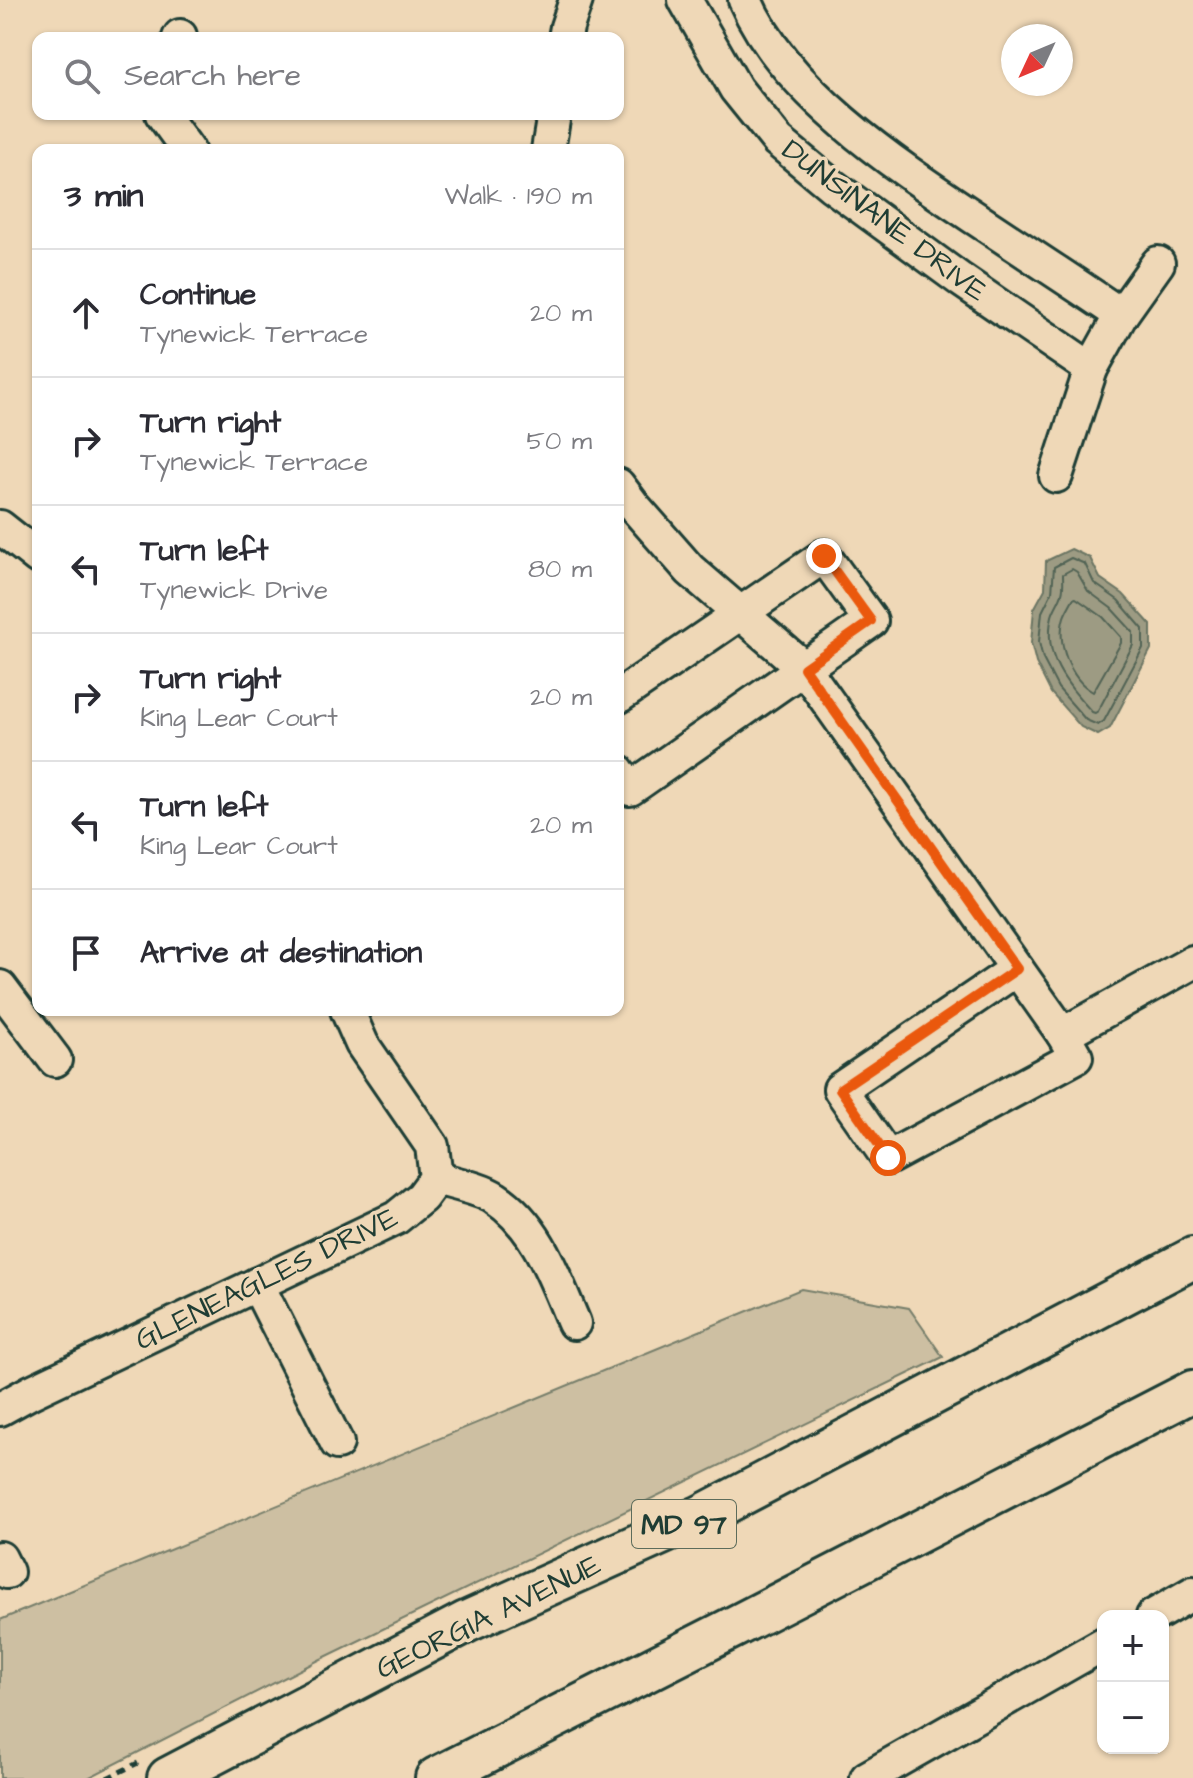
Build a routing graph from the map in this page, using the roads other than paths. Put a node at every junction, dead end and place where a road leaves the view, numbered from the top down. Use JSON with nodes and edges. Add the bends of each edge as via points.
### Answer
{"nodes":[{"id":1,"x":576,"y":0,"type":"edge"},
{"id":2,"x":685,"y":0,"type":"edge"},
{"id":3,"x":745,"y":0,"type":"edge"},
{"id":4,"x":567,"y":32,"type":"edge"},
{"id":5,"x":166,"y":120,"type":"edge"},
{"id":6,"x":553,"y":120,"type":"edge"},
{"id":7,"x":184,"y":144,"type":"edge"},
{"id":8,"x":549,"y":144,"type":"edge"},
{"id":9,"x":1158,"y":263,"type":"dead end"},
{"id":10,"x":1121,"y":315,"type":"junction"},
{"id":11,"x":1091,"y":369,"type":"junction"},
{"id":12,"x":1056,"y":476,"type":"dead end"},
{"id":13,"x":624,"y":493,"type":"edge"},
{"id":14,"x":0,"y":527,"type":"edge"},
{"id":15,"x":32,"y":552,"type":"edge"},
{"id":16,"x":740,"y":612,"type":"junction"},
{"id":17,"x":804,"y":668,"type":"junction"},
{"id":18,"x":624,"y":693,"type":"edge"},
{"id":19,"x":624,"y":780,"type":"edge"},
{"id":20,"x":1193,"y":962,"type":"edge"},
{"id":21,"x":1017,"y":969,"type":"junction"},
{"id":22,"x":0,"y":987,"type":"edge"},
{"id":23,"x":350,"y":1016,"type":"edge"},
{"id":24,"x":1063,"y":1034,"type":"junction"},
{"id":25,"x":55,"y":1060,"type":"dead end"},
{"id":26,"x":436,"y":1178,"type":"junction"},
{"id":27,"x":1193,"y":1258,"type":"edge"},
{"id":28,"x":257,"y":1284,"type":"junction"},
{"id":29,"x":574,"y":1323,"type":"dead end"},
{"id":30,"x":1193,"y":1391,"type":"edge"},
{"id":31,"x":0,"y":1409,"type":"edge"},
{"id":32,"x":337,"y":1443,"type":"dead end"},
{"id":33,"x":1193,"y":1593,"type":"edge"},
{"id":34,"x":1163,"y":1610,"type":"edge"},
{"id":35,"x":1097,"y":1647,"type":"edge"},
{"id":36,"x":168,"y":1778,"type":"edge"},
{"id":37,"x":436,"y":1778,"type":"edge"},
{"id":38,"x":867,"y":1778,"type":"edge"}],
"edges":[{"from":1,"to":4,"type":"street"},
{"from":2,"to":11,"type":"street","name":"DUNSINANE DRIVE","via":[[736,89],[778,141],[961,280]]},
{"from":3,"to":10,"type":"street","via":[[785,65],[843,122],[922,182]]},
{"from":5,"to":7,"type":"street"},
{"from":6,"to":8,"type":"street"},
{"from":9,"to":10,"type":"street"},
{"from":10,"to":11,"type":"street"},
{"from":11,"to":12,"type":"street"},
{"from":13,"to":16,"type":"street","via":[[690,570]]},
{"from":14,"to":15,"type":"street"},
{"from":16,"to":17,"type":"street"},
{"from":16,"to":17,"type":"street","via":[[824,556],[871,621]]},
{"from":16,"to":18,"type":"street"},
{"from":17,"to":19,"type":"street","via":[[630,789]]},
{"from":17,"to":21,"type":"street"},
{"from":20,"to":24,"type":"street"},
{"from":21,"to":24,"type":"street"},
{"from":21,"to":24,"type":"street","via":[[840,1089],[888,1158],[1076,1057]]},
{"from":22,"to":25,"type":"street"},
{"from":23,"to":26,"type":"street","via":[[362,1044],[432,1146]]},
{"from":26,"to":28,"type":"street","name":"GLENEAGLES DRIVE","via":[[396,1218]]},
{"from":26,"to":29,"type":"street","via":[[494,1197],[522,1221],[547,1260]]},
{"from":27,"to":36,"type":"main road","name":"GEORGIA AVENUE","number":"MD 97","via":[[699,1517],[466,1622]]},
{"from":28,"to":31,"type":"street","name":"GLENEAGLES DRIVE"},
{"from":28,"to":32,"type":"street"},
{"from":30,"to":37,"type":"main road"},
{"from":33,"to":34,"type":"street"},
{"from":35,"to":38,"type":"street"}]}
